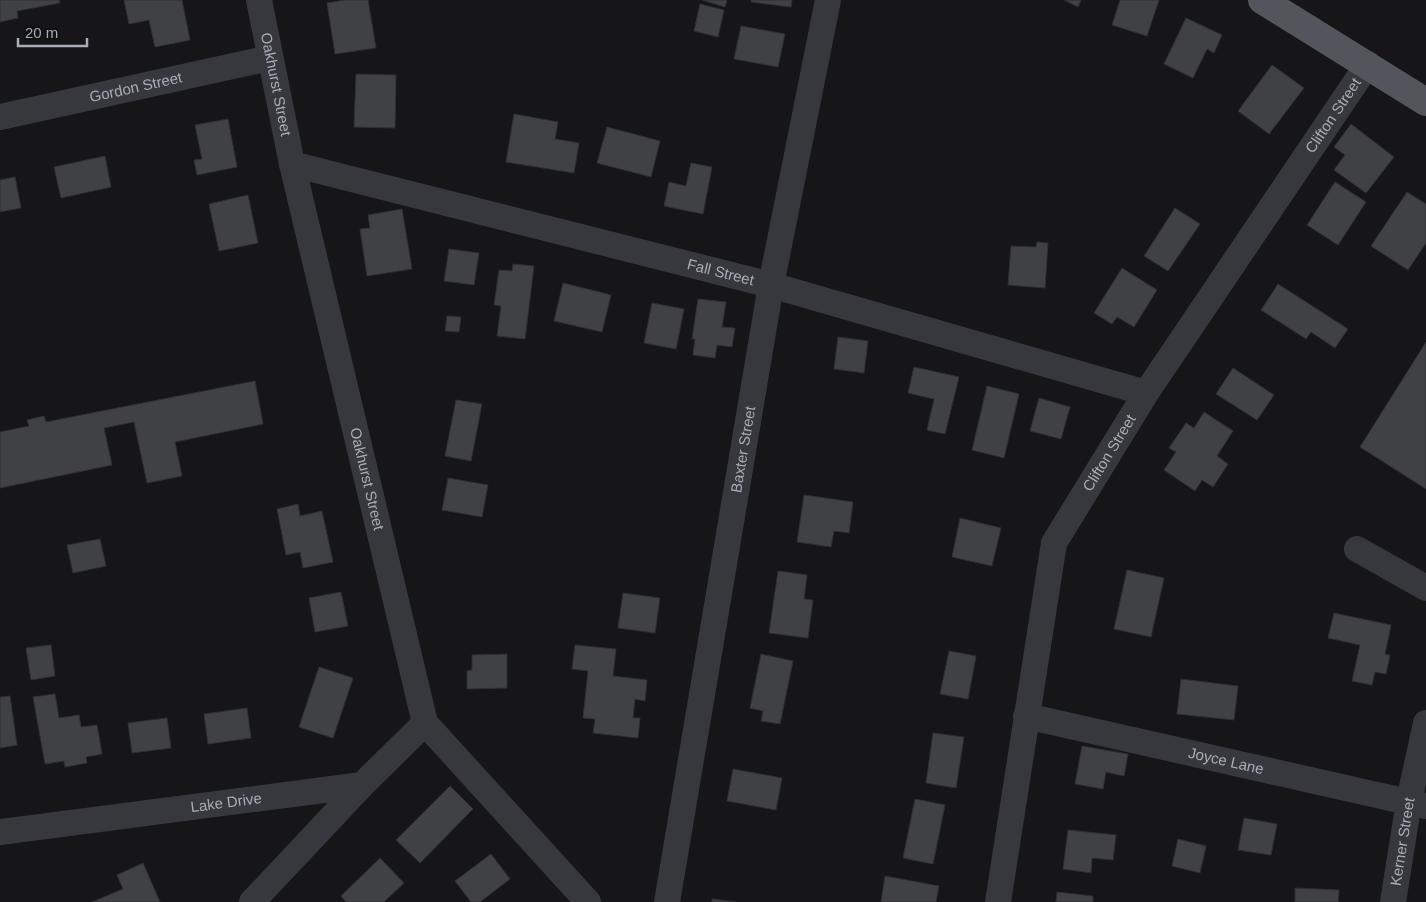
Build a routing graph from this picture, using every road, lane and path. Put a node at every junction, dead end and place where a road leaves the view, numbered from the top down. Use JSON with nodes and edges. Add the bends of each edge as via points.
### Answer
{"nodes":[{"id":1,"x":259,"y":0,"type":"edge"},
{"id":2,"x":828,"y":0,"type":"edge"},
{"id":3,"x":1262,"y":0,"type":"edge"},
{"id":4,"x":270,"y":58,"type":"junction"},
{"id":5,"x":1368,"y":64,"type":"junction"},
{"id":6,"x":1426,"y":102,"type":"edge"},
{"id":7,"x":0,"y":117,"type":"edge"},
{"id":8,"x":292,"y":164,"type":"junction"},
{"id":9,"x":771,"y":285,"type":"junction"},
{"id":10,"x":1146,"y":393,"type":"junction"},
{"id":11,"x":1357,"y":549,"type":"dead end"},
{"id":12,"x":1426,"y":588,"type":"edge"},
{"id":13,"x":1026,"y":716,"type":"junction"},
{"id":14,"x":425,"y":722,"type":"junction"},
{"id":15,"x":1426,"y":722,"type":"edge"},
{"id":16,"x":362,"y":785,"type":"junction"},
{"id":17,"x":1417,"y":804,"type":"edge"},
{"id":18,"x":0,"y":832,"type":"edge"},
{"id":19,"x":252,"y":902,"type":"edge"},
{"id":20,"x":588,"y":902,"type":"edge"},
{"id":21,"x":667,"y":902,"type":"edge"},
{"id":22,"x":998,"y":902,"type":"edge"},
{"id":23,"x":1393,"y":902,"type":"edge"}],
"edges":[{"from":1,"to":4,"type":"street","name":"Oakhurst Street"},
{"from":2,"to":9,"type":"street","name":"Baxter Street"},
{"from":3,"to":5,"type":"main road"},
{"from":4,"to":7,"type":"street","name":"Gordon Street"},
{"from":4,"to":8,"type":"street","name":"Oakhurst Street"},
{"from":5,"to":6,"type":"main road"},
{"from":5,"to":10,"type":"street","name":"Clifton Street"},
{"from":8,"to":9,"type":"street","name":"Fall Street"},
{"from":8,"to":14,"type":"street","name":"Oakhurst Street"},
{"from":9,"to":10,"type":"street","name":"Fall Street"},
{"from":9,"to":21,"type":"street","name":"Baxter Street"},
{"from":10,"to":13,"type":"street","name":"Clifton Street","via":[[1054,543]]},
{"from":11,"to":12,"type":"street"},
{"from":13,"to":17,"type":"street","name":"Joyce Lane"},
{"from":13,"to":22,"type":"street","name":"Clifton Street"},
{"from":14,"to":16,"type":"street"},
{"from":14,"to":20,"type":"street","name":"Oakhurst Street"},
{"from":15,"to":17,"type":"street","name":"Kerner Street"},
{"from":16,"to":18,"type":"street","name":"Lake Drive"},
{"from":16,"to":19,"type":"street"},
{"from":17,"to":23,"type":"street","name":"Kerner Street"}]}
